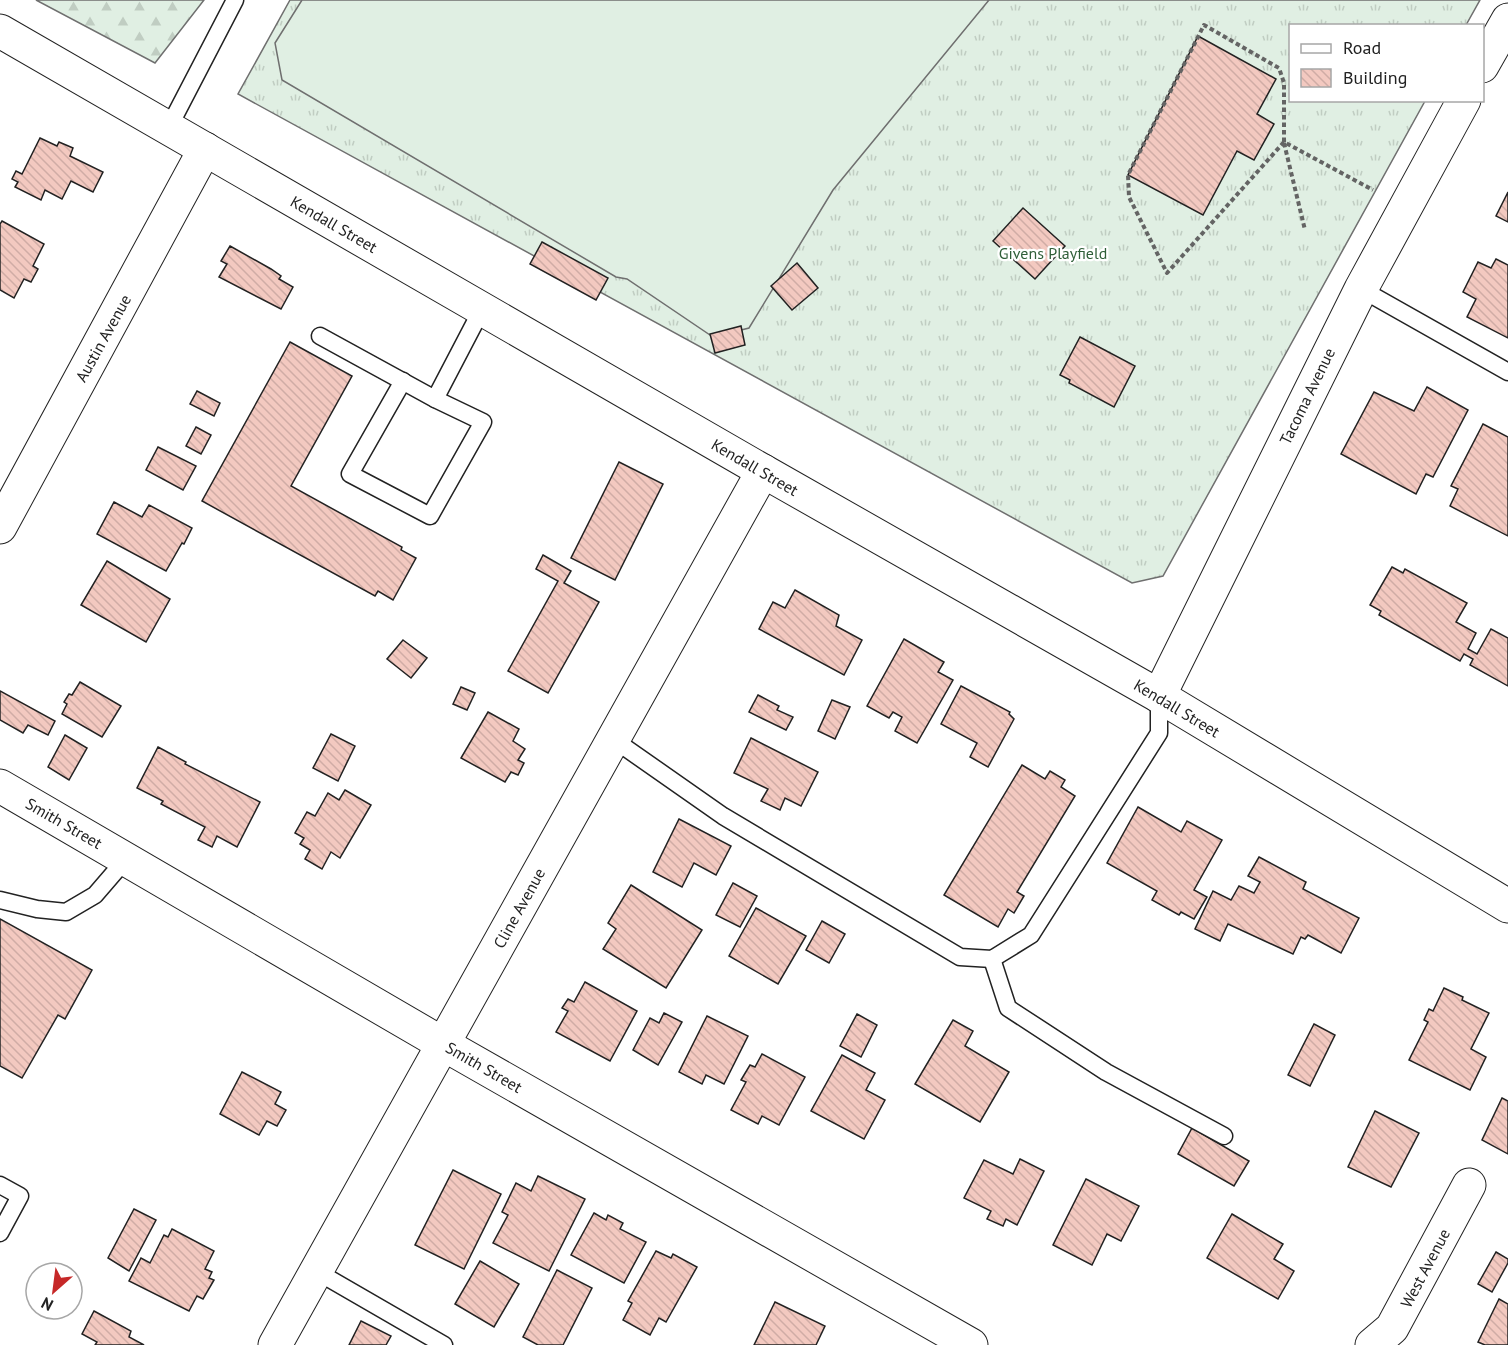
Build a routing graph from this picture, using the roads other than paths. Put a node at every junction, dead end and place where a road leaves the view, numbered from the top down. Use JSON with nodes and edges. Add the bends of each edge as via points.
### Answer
{"nodes":[{"id":1,"x":235,"y":0,"type":"edge"},
{"id":2,"x":1508,"y":20,"type":"edge"},
{"id":3,"x":0,"y":31,"type":"edge"},
{"id":4,"x":1484,"y":62,"type":"edge"},
{"id":5,"x":1463,"y":102,"type":"edge"},
{"id":6,"x":169,"y":127,"type":"junction"},
{"id":7,"x":205,"y":149,"type":"junction"},
{"id":8,"x":1361,"y":289,"type":"junction"},
{"id":9,"x":482,"y":309,"type":"junction"},
{"id":10,"x":320,"y":336,"type":"dead end"},
{"id":11,"x":1508,"y":372,"type":"edge"},
{"id":12,"x":403,"y":381,"type":"junction"},
{"id":13,"x":435,"y":399,"type":"junction"},
{"id":14,"x":763,"y":471,"type":"junction"},
{"id":15,"x":0,"y":527,"type":"edge"},
{"id":16,"x":1159,"y":696,"type":"junction"},
{"id":17,"x":613,"y":739,"type":"junction"},
{"id":18,"x":0,"y":786,"type":"edge"},
{"id":19,"x":126,"y":859,"type":"junction"},
{"id":20,"x":0,"y":900,"type":"edge"},
{"id":21,"x":1508,"y":906,"type":"edge"},
{"id":22,"x":992,"y":959,"type":"junction"},
{"id":23,"x":443,"y":1044,"type":"junction"},
{"id":24,"x":1224,"y":1136,"type":"dead end"},
{"id":25,"x":0,"y":1185,"type":"edge"},
{"id":26,"x":1469,"y":1185,"type":"dead end"},
{"id":27,"x":0,"y":1233,"type":"edge"},
{"id":28,"x":316,"y":1272,"type":"junction"},
{"id":29,"x":275,"y":1345,"type":"edge"},
{"id":30,"x":444,"y":1345,"type":"edge"},
{"id":31,"x":971,"y":1345,"type":"edge"},
{"id":32,"x":1372,"y":1345,"type":"edge"}],
"edges":[{"from":1,"to":6,"type":"lane"},
{"from":2,"to":4,"type":"street"},
{"from":3,"to":6,"type":"street","name":"Kendall Street"},
{"from":5,"to":8,"type":"street","name":"Tacoma Avenue"},
{"from":6,"to":7,"type":"street","name":"Kendall Street"},
{"from":7,"to":9,"type":"street","name":"Kendall Street"},
{"from":7,"to":15,"type":"street","name":"Austin Avenue"},
{"from":8,"to":11,"type":"lane"},
{"from":8,"to":16,"type":"street","name":"Tacoma Avenue"},
{"from":9,"to":13,"type":"lane"},
{"from":9,"to":14,"type":"street","name":"Kendall Street"},
{"from":10,"to":12,"type":"lane"},
{"from":12,"to":13,"type":"lane"},
{"from":12,"to":13,"type":"lane","via":[[350,474],[430,516],[483,422]]},
{"from":14,"to":16,"type":"street","name":"Kendall Street"},
{"from":14,"to":17,"type":"street","name":"Cline Avenue"},
{"from":16,"to":21,"type":"street","name":"Kendall Street"},
{"from":16,"to":22,"type":"lane","via":[[1160,733],[1030,935]]},
{"from":17,"to":22,"type":"lane","via":[[723,816],[960,957]]},
{"from":17,"to":23,"type":"street","name":"Cline Avenue"},
{"from":18,"to":19,"type":"street","name":"Smith Street"},
{"from":19,"to":20,"type":"lane","via":[[94,895],[66,912]]},
{"from":19,"to":23,"type":"street","name":"Smith Street"},
{"from":22,"to":24,"type":"lane","via":[[1008,1008],[1106,1072]]},
{"from":23,"to":28,"type":"street","name":"Cline Avenue"},
{"from":23,"to":31,"type":"street","name":"Smith Street"},
{"from":25,"to":27,"type":"lane","via":[[20,1196]]},
{"from":26,"to":32,"type":"street","name":"West Avenue","via":[[1392,1328]]},
{"from":28,"to":29,"type":"street","name":"Cline Avenue"},
{"from":28,"to":30,"type":"lane"}]}
